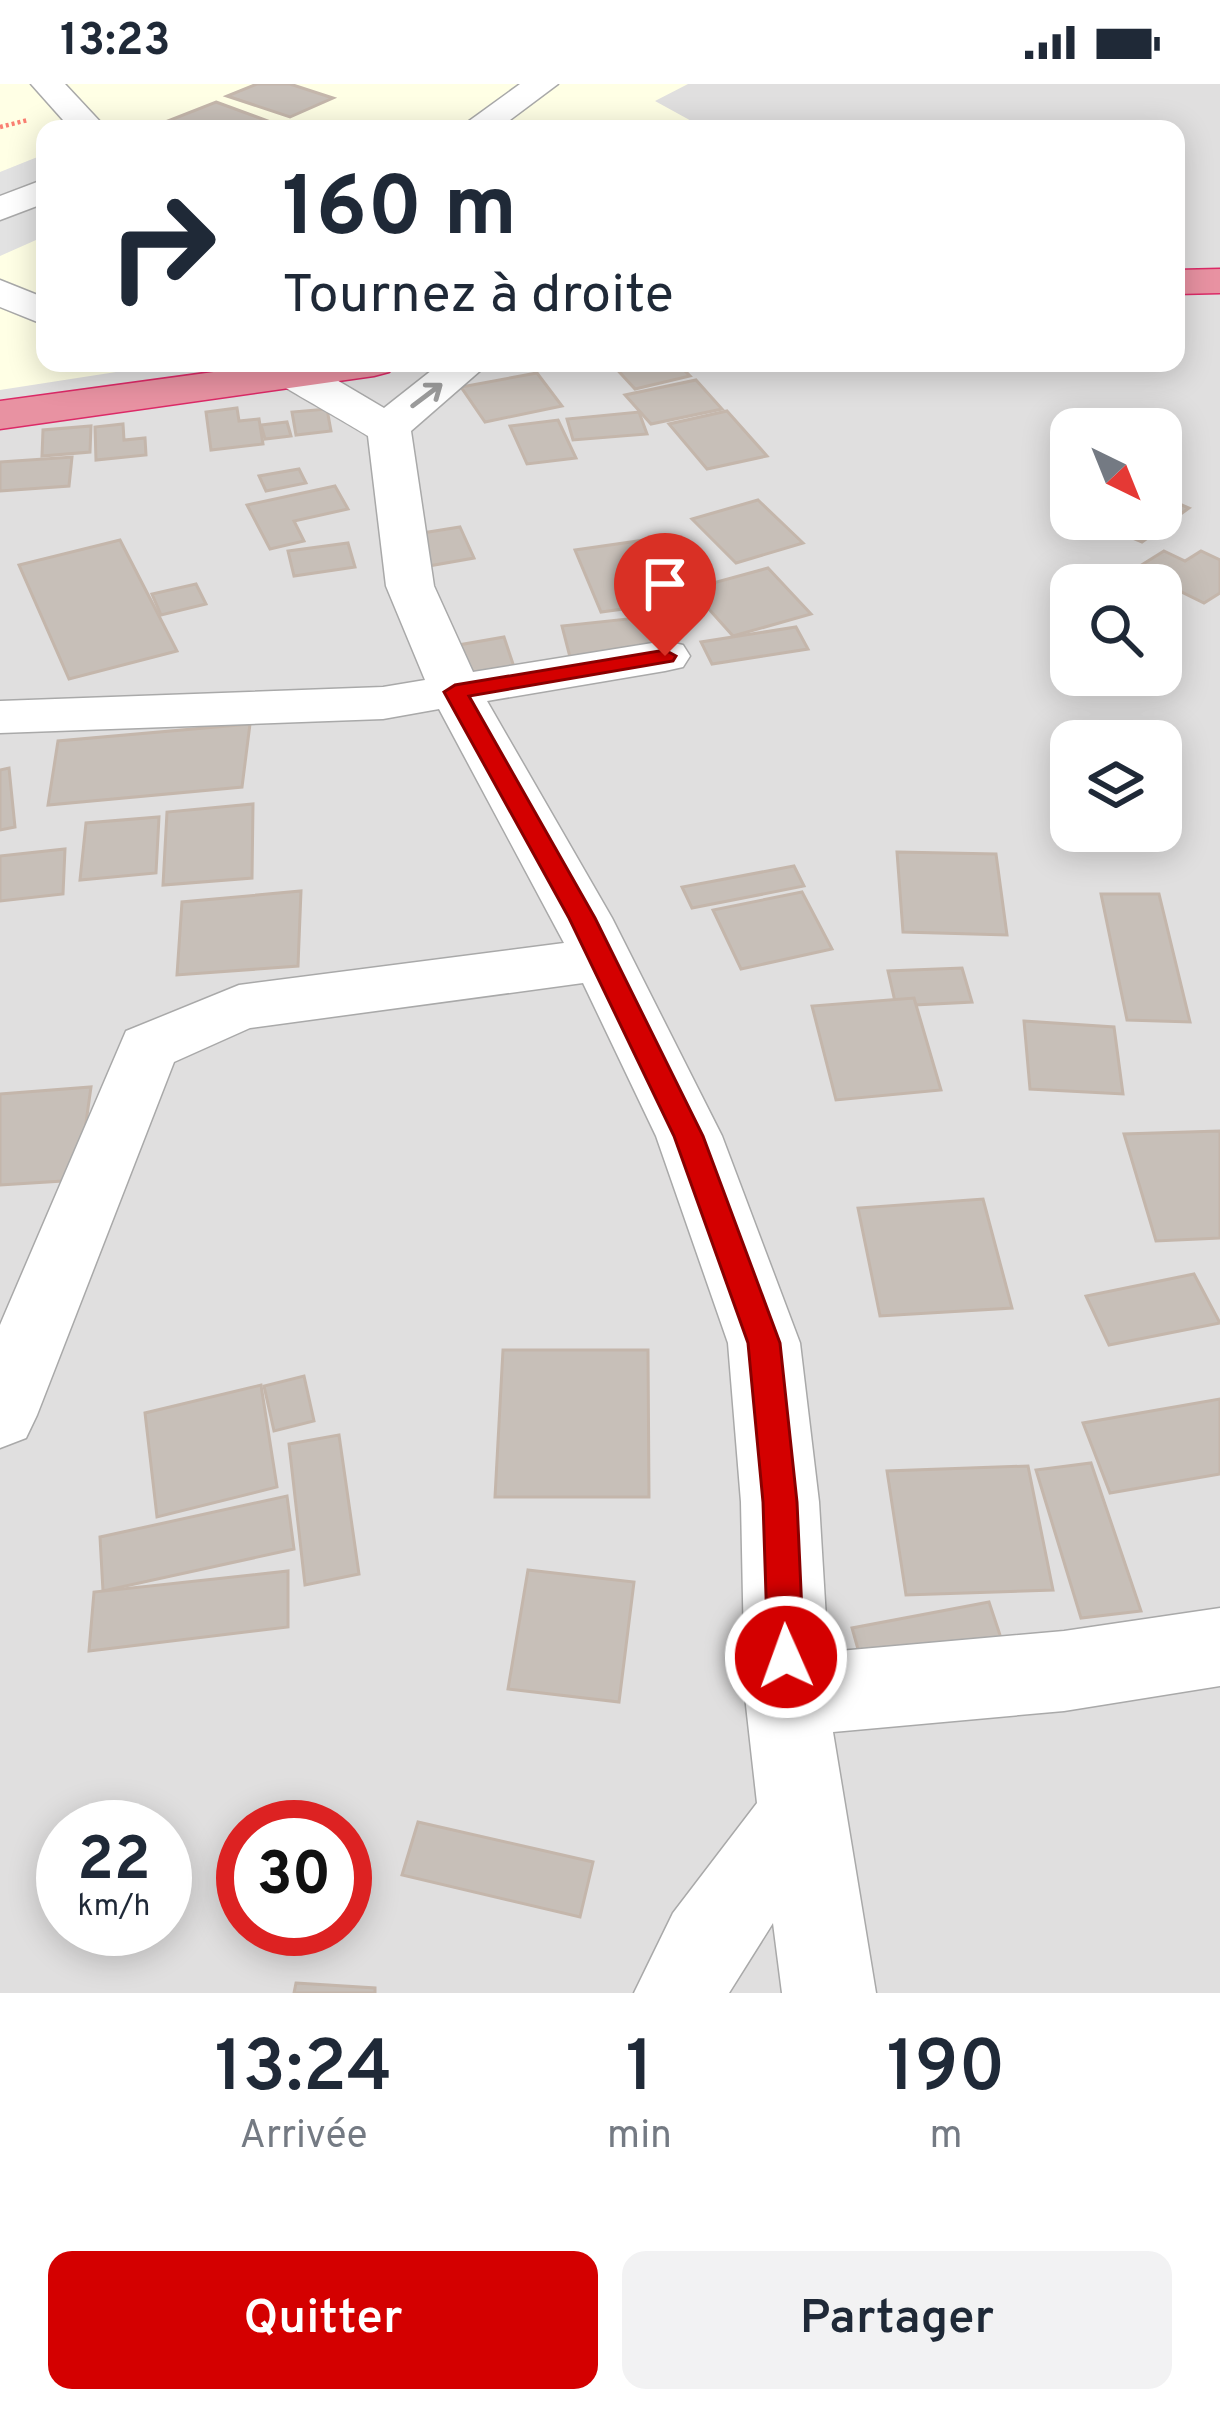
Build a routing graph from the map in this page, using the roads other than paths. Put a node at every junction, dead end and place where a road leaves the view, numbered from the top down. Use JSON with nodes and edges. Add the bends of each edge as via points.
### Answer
{"nodes":[{"id":1,"x":47,"y":84,"type":"edge"},
{"id":2,"x":542,"y":84,"type":"edge"},
{"id":3,"x":81,"y":120,"type":"edge"},
{"id":4,"x":488,"y":120,"type":"edge"},
{"id":5,"x":36,"y":194,"type":"edge"},
{"id":6,"x":0,"y":209,"type":"edge"},
{"id":7,"x":0,"y":255,"type":"edge"},
{"id":8,"x":36,"y":270,"type":"edge"},
{"id":9,"x":1220,"y":281,"type":"edge"},
{"id":10,"x":1185,"y":282,"type":"edge"},
{"id":11,"x":0,"y":292,"type":"edge"},
{"id":12,"x":36,"y":309,"type":"edge"},
{"id":13,"x":265,"y":372,"type":"edge"},
{"id":14,"x":288,"y":372,"type":"edge"},
{"id":15,"x":456,"y":372,"type":"edge"},
{"id":16,"x":0,"y":415,"type":"edge"},
{"id":17,"x":389,"y":430,"type":"junction"},
{"id":18,"x":665,"y":656,"type":"dead end"},
{"id":19,"x":455,"y":692,"type":"junction"},
{"id":20,"x":0,"y":717,"type":"edge"},
{"id":21,"x":601,"y":959,"type":"junction"},
{"id":22,"x":9,"y":1377,"type":"edge"},
{"id":23,"x":1220,"y":1647,"type":"edge"},
{"id":24,"x":787,"y":1696,"type":"junction"},
{"id":25,"x":802,"y":1817,"type":"junction"},
{"id":26,"x":681,"y":1993,"type":"edge"},
{"id":27,"x":829,"y":1993,"type":"edge"}],
"edges":[{"from":1,"to":3,"type":"street"},
{"from":2,"to":4,"type":"street"},
{"from":5,"to":6,"type":"street"},
{"from":7,"to":8,"type":"street"},
{"from":9,"to":10,"type":"highway"},
{"from":11,"to":12,"type":"street"},
{"from":13,"to":16,"type":"highway"},
{"from":14,"to":17,"type":"street"},
{"from":17,"to":15,"type":"street","one_way":true},
{"from":17,"to":19,"type":"street","via":[[410,586]]},
{"from":18,"to":19,"type":"street"},
{"from":19,"to":20,"type":"street","via":[[300,708]]},
{"from":19,"to":21,"type":"street"},
{"from":21,"to":22,"type":"street","via":[[239,1006],[148,1046]]},
{"from":21,"to":24,"type":"street","via":[[689,1136],[764,1343]]},
{"from":23,"to":24,"type":"street","via":[[1064,1671]]},
{"from":24,"to":25,"type":"street"},
{"from":25,"to":26,"type":"street","via":[[736,1894]]},
{"from":25,"to":27,"type":"street"}]}
